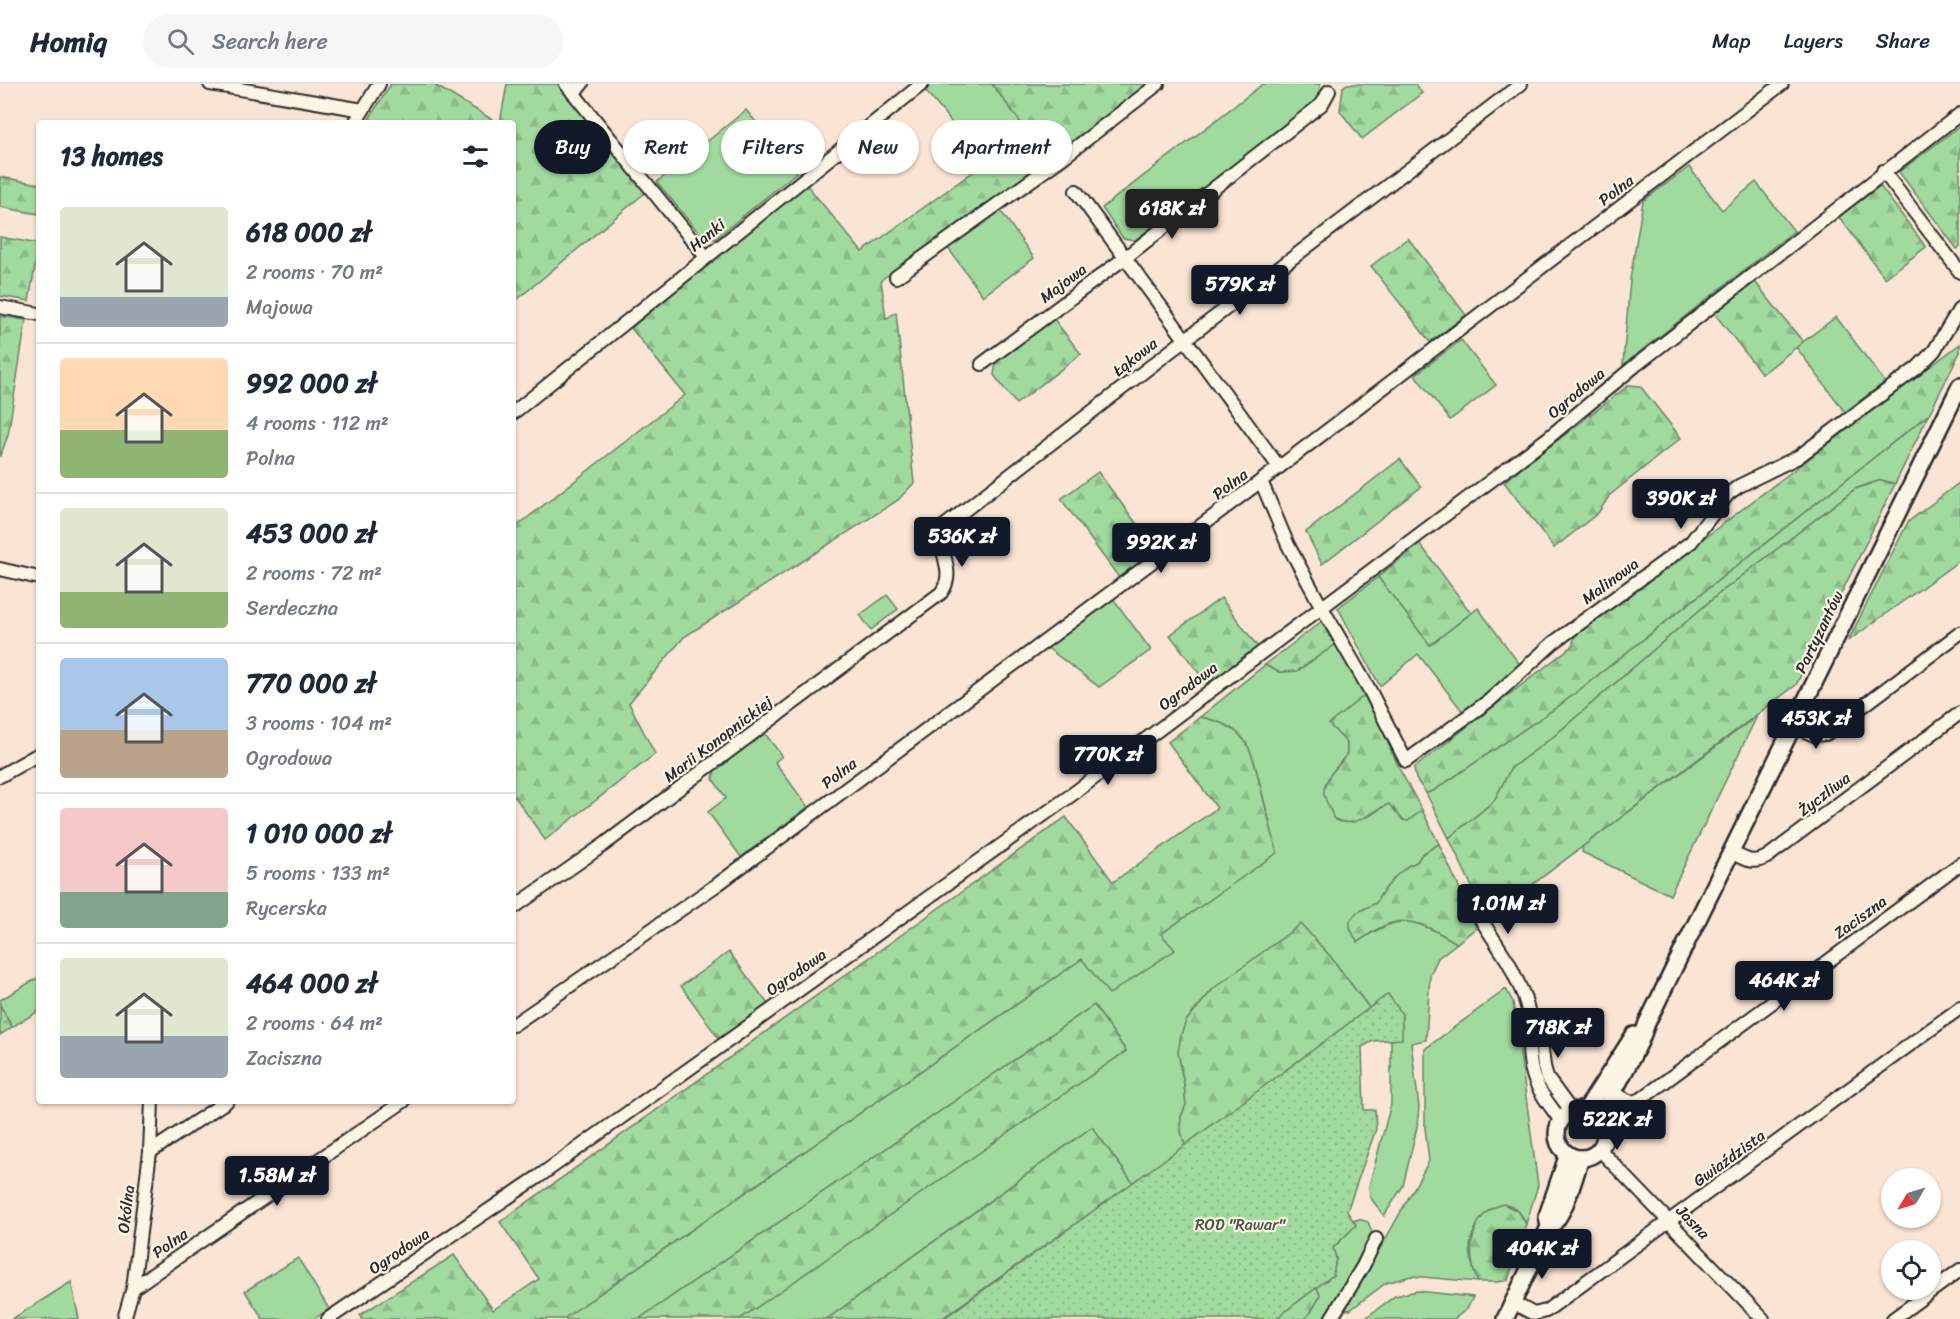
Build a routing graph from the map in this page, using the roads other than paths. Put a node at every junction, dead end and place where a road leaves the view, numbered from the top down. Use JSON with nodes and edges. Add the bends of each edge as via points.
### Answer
{"nodes":[{"id":1,"x":210,"y":84,"type":"edge"},
{"id":2,"x":379,"y":84,"type":"edge"},
{"id":3,"x":922,"y":84,"type":"edge"},
{"id":4,"x":1158,"y":84,"type":"edge"},
{"id":5,"x":1521,"y":84,"type":"edge"},
{"id":6,"x":1782,"y":84,"type":"edge"},
{"id":7,"x":574,"y":87,"type":"edge"},
{"id":8,"x":1329,"y":91,"type":"dead end"},
{"id":9,"x":363,"y":110,"type":"junction"},
{"id":10,"x":1960,"y":114,"type":"edge"},
{"id":11,"x":357,"y":120,"type":"edge"},
{"id":12,"x":1883,"y":171,"type":"junction"},
{"id":13,"x":1076,"y":191,"type":"dead end"},
{"id":14,"x":706,"y":257,"type":"junction"},
{"id":15,"x":1126,"y":257,"type":"junction"},
{"id":16,"x":1960,"y":272,"type":"edge"},
{"id":17,"x":896,"y":277,"type":"dead end"},
{"id":18,"x":0,"y":307,"type":"edge"},
{"id":19,"x":1960,"y":308,"type":"edge"},
{"id":20,"x":36,"y":313,"type":"edge"},
{"id":21,"x":1186,"y":339,"type":"junction"},
{"id":22,"x":982,"y":364,"type":"dead end"},
{"id":23,"x":1960,"y":386,"type":"edge"},
{"id":24,"x":516,"y":411,"type":"edge"},
{"id":25,"x":1280,"y":467,"type":"junction"},
{"id":26,"x":1261,"y":482,"type":"junction"},
{"id":27,"x":0,"y":568,"type":"edge"},
{"id":28,"x":36,"y":577,"type":"edge"},
{"id":29,"x":941,"y":593,"type":"joint"},
{"id":30,"x":1320,"y":606,"type":"junction"},
{"id":31,"x":1960,"y":633,"type":"edge"},
{"id":32,"x":1960,"y":713,"type":"edge"},
{"id":33,"x":1793,"y":726,"type":"junction"},
{"id":34,"x":36,"y":756,"type":"edge"},
{"id":35,"x":0,"y":776,"type":"edge"},
{"id":36,"x":1731,"y":852,"type":"junction"},
{"id":37,"x":1960,"y":864,"type":"edge"},
{"id":38,"x":516,"y":906,"type":"edge"},
{"id":39,"x":1482,"y":921,"type":"dead end"},
{"id":40,"x":1960,"y":1008,"type":"edge"},
{"id":41,"x":516,"y":1023,"type":"edge"},
{"id":42,"x":1608,"y":1089,"type":"junction"},
{"id":43,"x":152,"y":1104,"type":"edge"},
{"id":44,"x":222,"y":1104,"type":"edge"},
{"id":45,"x":400,"y":1104,"type":"edge"},
{"id":46,"x":1573,"y":1114,"type":"junction"},
{"id":47,"x":1599,"y":1120,"type":"junction"},
{"id":48,"x":1599,"y":1149,"type":"junction"},
{"id":49,"x":150,"y":1152,"type":"junction"},
{"id":50,"x":1575,"y":1156,"type":"junction"},
{"id":51,"x":1670,"y":1222,"type":"junction"},
{"id":52,"x":1376,"y":1239,"type":"dead end"},
{"id":53,"x":1960,"y":1270,"type":"edge"},
{"id":54,"x":133,"y":1288,"type":"junction"},
{"id":55,"x":1513,"y":1303,"type":"junction"},
{"id":56,"x":124,"y":1319,"type":"edge"},
{"id":57,"x":328,"y":1319,"type":"edge"},
{"id":58,"x":1332,"y":1319,"type":"edge"},
{"id":59,"x":1505,"y":1319,"type":"edge"},
{"id":60,"x":1763,"y":1319,"type":"edge"},
{"id":61,"x":1893,"y":1319,"type":"edge"}],
"edges":[{"from":1,"to":9,"type":"street"},
{"from":2,"to":9,"type":"street"},
{"from":3,"to":14,"type":"street","name":"Hanki"},
{"from":4,"to":17,"type":"street"},
{"from":5,"to":21,"type":"street","name":"Łąkowa"},
{"from":6,"to":25,"type":"street","name":"Polna"},
{"from":7,"to":14,"type":"street"},
{"from":8,"to":15,"type":"street","name":"Majowa","via":[[1322,104]]},
{"from":9,"to":11,"type":"street"},
{"from":10,"to":12,"type":"street","name":"Ogrodowa"},
{"from":12,"to":16,"type":"street"},
{"from":12,"to":30,"type":"street","name":"Ogrodowa","via":[[1636,364],[1548,438]]},
{"from":13,"to":15,"type":"street"},
{"from":14,"to":24,"type":"street","name":"Hanki"},
{"from":15,"to":21,"type":"street"},
{"from":15,"to":22,"type":"street","name":"Majowa"},
{"from":18,"to":20,"type":"street"},
{"from":19,"to":30,"type":"street","name":"Malinowa","via":[[1934,351],[1917,368],[1798,457],[1728,494],[1691,542],[1553,643],[1490,700],[1406,761]]},
{"from":21,"to":25,"type":"street"},
{"from":21,"to":29,"type":"street","name":"Łąkowa","via":[[943,527],[948,575]]},
{"from":23,"to":33,"type":"street","name":"Partyzantów"},
{"from":25,"to":26,"type":"street","name":"Polna"},
{"from":26,"to":30,"type":"street"},
{"from":26,"to":41,"type":"street","name":"Polna","via":[[718,884]]},
{"from":27,"to":28,"type":"street"},
{"from":29,"to":38,"type":"street","name":"Marii Konopnickiej"},
{"from":30,"to":57,"type":"street","name":"Ogrodowa","via":[[934,894],[538,1177]]},
{"from":31,"to":33,"type":"street","via":[[1826,734],[1814,735]]},
{"from":32,"to":36,"type":"street","name":"Życzliwa","via":[[1761,861],[1750,861]]},
{"from":33,"to":36,"type":"street","name":"Partyzantów"},
{"from":34,"to":35,"type":"street"},
{"from":36,"to":42,"type":"street","name":"Partyzantów","via":[[1647,1023],[1632,1039]]},
{"from":37,"to":42,"type":"street","name":"Zaciszna","via":[[1640,1100],[1630,1102]]},
{"from":39,"to":46,"type":"street","via":[[1513,972],[1532,1024],[1540,1033],[1547,1078]]},
{"from":40,"to":51,"type":"street","name":"Gwiaździsta"},
{"from":42,"to":46,"type":"street","name":"Partyzantów"},
{"from":42,"to":47,"type":"street","name":"Partyzantów"},
{"from":43,"to":49,"type":"street","name":"Okólna"},
{"from":44,"to":49,"type":"street"},
{"from":45,"to":54,"type":"street","name":"Polna"},
{"from":46,"to":47,"type":"street"},
{"from":46,"to":50,"type":"street","via":[[1557,1131],[1557,1138]]},
{"from":47,"to":48,"type":"street","via":[[1604,1135]]},
{"from":48,"to":50,"type":"street","via":[[1592,1155]]},
{"from":48,"to":51,"type":"street","name":"Jasna"},
{"from":49,"to":54,"type":"street","name":"Okólna"},
{"from":50,"to":55,"type":"street","via":[[1547,1216],[1549,1227]]},
{"from":51,"to":55,"type":"street","name":"Gwiaździsta","via":[[1543,1313],[1534,1314]]},
{"from":51,"to":60,"type":"street","name":"Jasna"},
{"from":52,"to":58,"type":"street"},
{"from":53,"to":61,"type":"street"},
{"from":54,"to":56,"type":"street","name":"Okólna"},
{"from":55,"to":59,"type":"street"}]}
